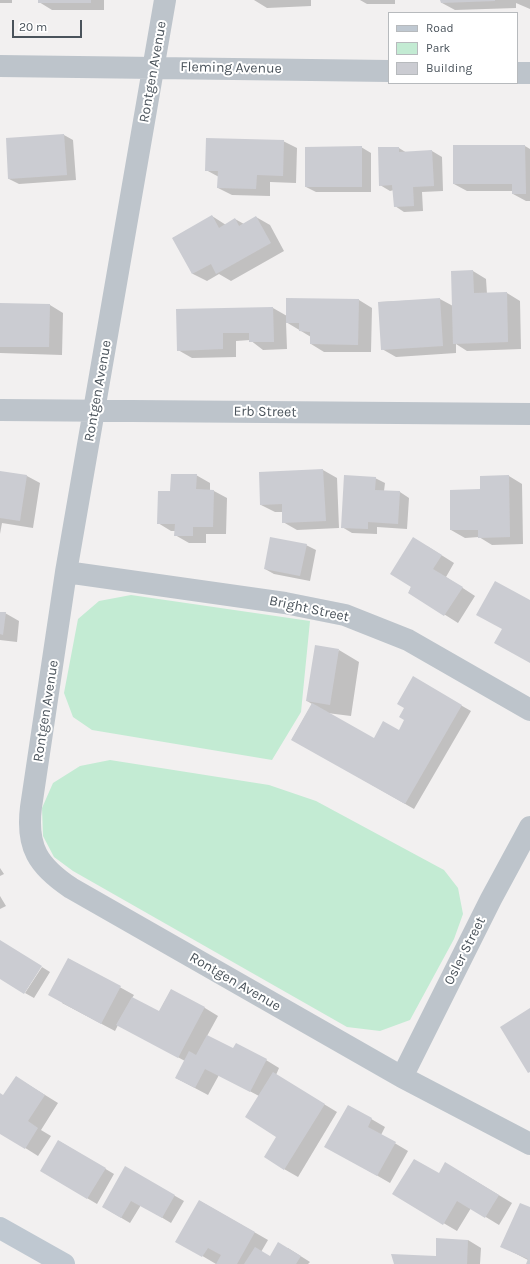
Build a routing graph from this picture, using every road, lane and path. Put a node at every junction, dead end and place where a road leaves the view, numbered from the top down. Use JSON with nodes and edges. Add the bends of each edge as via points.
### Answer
{"nodes":[{"id":1,"x":165,"y":0,"type":"edge"},
{"id":2,"x":0,"y":66,"type":"edge"},
{"id":3,"x":154,"y":67,"type":"junction"},
{"id":4,"x":388,"y":71,"type":"edge"},
{"id":5,"x":518,"y":73,"type":"edge"},
{"id":6,"x":530,"y":73,"type":"edge"},
{"id":7,"x":0,"y":410,"type":"edge"},
{"id":8,"x":95,"y":410,"type":"junction"},
{"id":9,"x":530,"y":414,"type":"edge"},
{"id":10,"x":66,"y":572,"type":"junction"},
{"id":11,"x":530,"y":710,"type":"edge"},
{"id":12,"x":530,"y":827,"type":"edge"},
{"id":13,"x":402,"y":1077,"type":"junction"},
{"id":14,"x":530,"y":1144,"type":"edge"},
{"id":15,"x":0,"y":1228,"type":"edge"},
{"id":16,"x":64,"y":1264,"type":"edge"}],
"edges":[{"from":1,"to":3,"type":"street","name":"Rontgen Avenue"},
{"from":2,"to":3,"type":"street","name":"Fleming Avenue"},
{"from":3,"to":4,"type":"street","name":"Fleming Avenue"},
{"from":3,"to":8,"type":"street","name":"Rontgen Avenue"},
{"from":5,"to":6,"type":"street"},
{"from":7,"to":8,"type":"street","name":"Erb Street"},
{"from":8,"to":9,"type":"street","name":"Erb Street"},
{"from":8,"to":10,"type":"street","name":"Rontgen Avenue"},
{"from":10,"to":11,"type":"street","name":"Bright Street","via":[[285,602],[345,615],[408,640]]},
{"from":10,"to":13,"type":"street","name":"Rontgen Avenue","via":[[29,824],[34,850],[43,864],[53,876],[78,892]]},
{"from":12,"to":13,"type":"street","name":"Osler Street"},
{"from":13,"to":14,"type":"street","name":"Rontgen Avenue"},
{"from":15,"to":16,"type":"street"}]}
